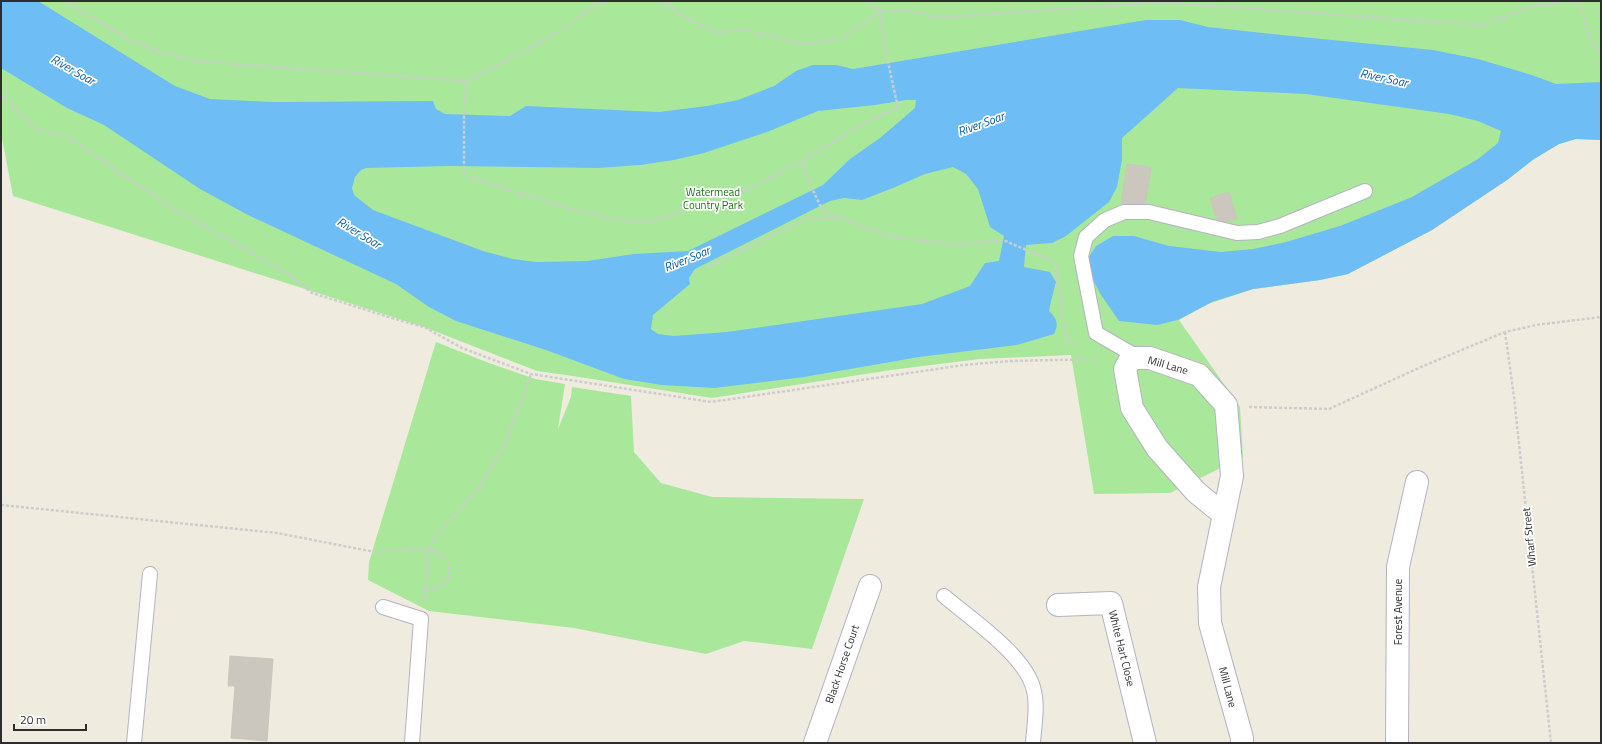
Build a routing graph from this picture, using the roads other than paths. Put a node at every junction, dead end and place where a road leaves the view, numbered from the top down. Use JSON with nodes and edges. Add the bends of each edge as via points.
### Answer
{"nodes":[{"id":1,"x":1364,"y":191,"type":"dead end"},
{"id":2,"x":1135,"y":358,"type":"junction"},
{"id":3,"x":1417,"y":482,"type":"dead end"},
{"id":4,"x":1223,"y":514,"type":"junction"},
{"id":5,"x":150,"y":574,"type":"dead end"},
{"id":6,"x":870,"y":586,"type":"dead end"},
{"id":7,"x":944,"y":596,"type":"dead end"},
{"id":8,"x":1058,"y":605,"type":"dead end"},
{"id":9,"x":383,"y":607,"type":"dead end"},
{"id":10,"x":134,"y":743,"type":"edge"},
{"id":11,"x":412,"y":743,"type":"edge"},
{"id":12,"x":815,"y":743,"type":"edge"},
{"id":13,"x":1033,"y":743,"type":"edge"},
{"id":14,"x":1145,"y":743,"type":"edge"},
{"id":15,"x":1242,"y":743,"type":"edge"},
{"id":16,"x":1397,"y":743,"type":"edge"}],
"edges":[{"from":1,"to":2,"type":"lane","via":[[1280,226],[1258,232],[1237,234],[1149,212],[1124,212],[1105,220],[1086,237],[1081,256],[1094,328],[1096,333]]},
{"from":2,"to":4,"type":"street","via":[[1125,369],[1132,408],[1157,448],[1196,492]]},
{"from":2,"to":4,"type":"street","name":"Mill Lane","via":[[1150,358],[1199,375],[1226,405],[1232,476]]},
{"from":3,"to":16,"type":"street","name":"Forest Avenue","via":[[1398,567]]},
{"from":4,"to":15,"type":"street","name":"Mill Lane","via":[[1209,587],[1210,623]]},
{"from":5,"to":10,"type":"lane"},
{"from":6,"to":12,"type":"street","name":"Black Horse Court"},
{"from":7,"to":13,"type":"lane","via":[[1008,649],[1028,674],[1036,698]]},
{"from":8,"to":14,"type":"street","name":"White Hart Close","via":[[1111,603]]},
{"from":9,"to":11,"type":"lane","via":[[421,619]]}]}
